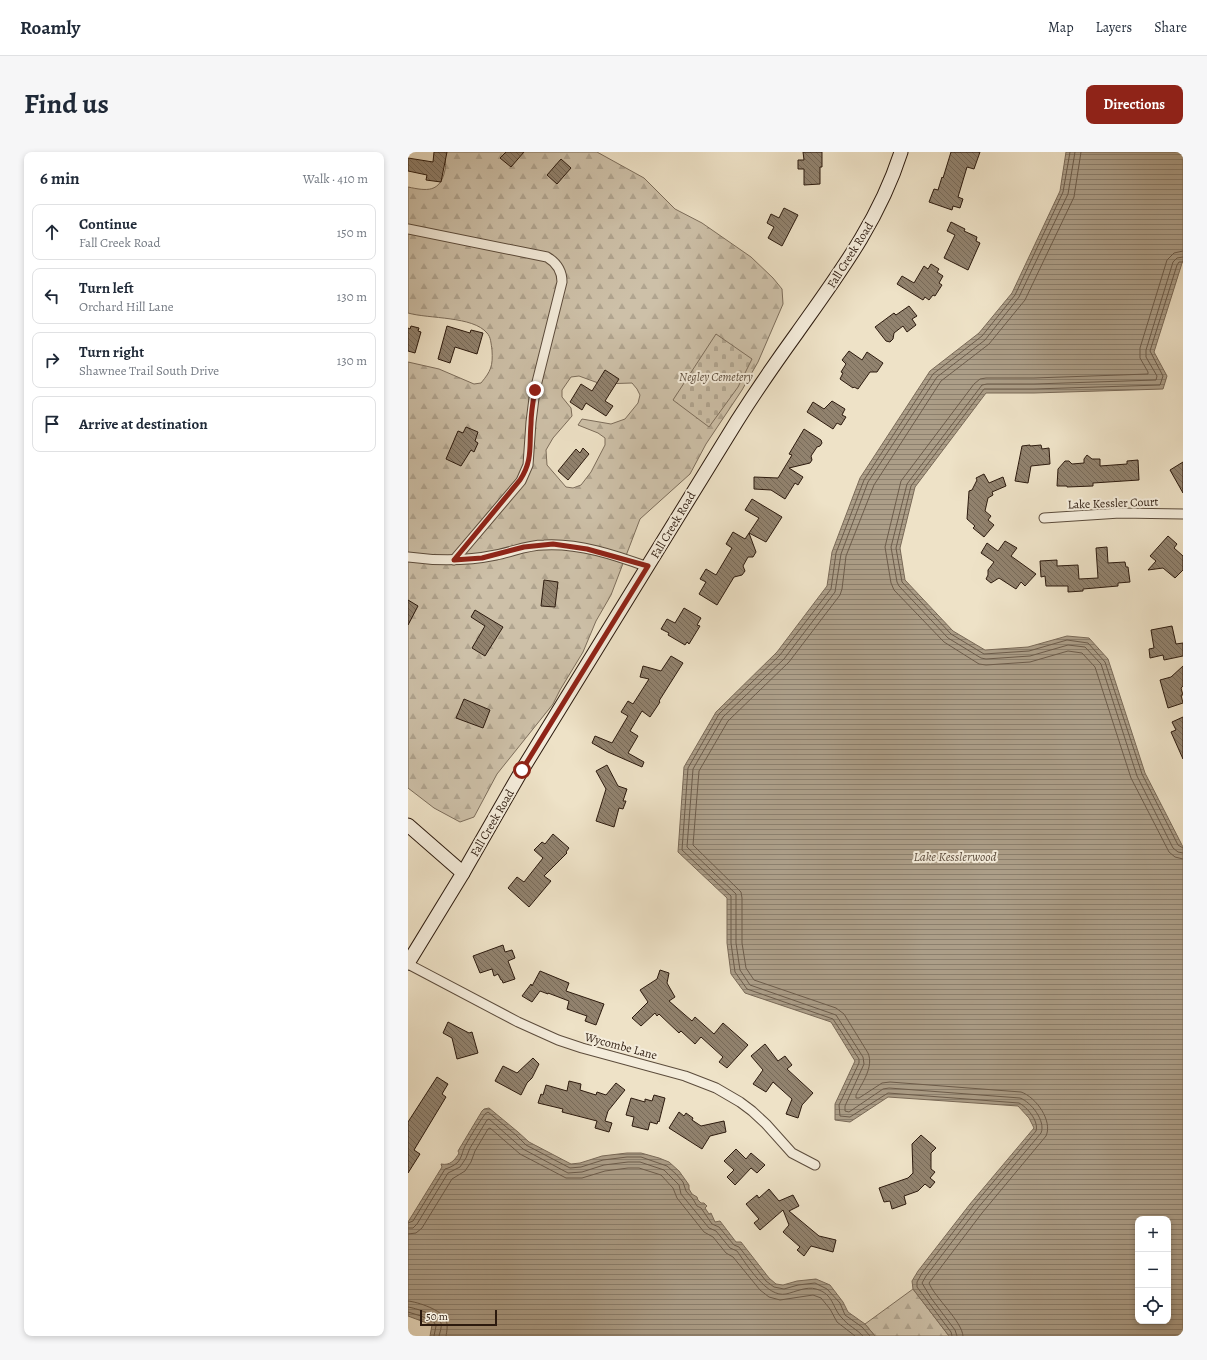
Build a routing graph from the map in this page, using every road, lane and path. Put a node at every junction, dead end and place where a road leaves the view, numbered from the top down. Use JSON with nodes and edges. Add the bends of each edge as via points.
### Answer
{"nodes":[{"id":1,"x":901,"y":152,"type":"edge"},
{"id":2,"x":408,"y":229,"type":"edge"},
{"id":3,"x":1183,"y":514,"type":"edge"},
{"id":4,"x":1044,"y":518,"type":"dead end"},
{"id":5,"x":408,"y":557,"type":"edge"},
{"id":6,"x":454,"y":560,"type":"junction"},
{"id":7,"x":648,"y":566,"type":"junction"},
{"id":8,"x":408,"y":825,"type":"edge"},
{"id":9,"x":463,"y":873,"type":"junction"},
{"id":10,"x":408,"y":963,"type":"edge"},
{"id":11,"x":815,"y":1165,"type":"dead end"}],
"edges":[{"from":1,"to":7,"type":"main road","name":"Fall Creek Road","via":[[885,194],[863,238],[750,400]]},
{"from":2,"to":6,"type":"street","via":[[547,257],[557,265],[562,280],[535,390],[528,465],[520,480]]},
{"from":3,"to":4,"type":"street","name":"Lake Kessler Court"},
{"from":5,"to":6,"type":"street"},
{"from":6,"to":7,"type":"street","via":[[482,558],[524,547],[553,544],[587,549]]},
{"from":7,"to":9,"type":"main road","name":"Fall Creek Road","via":[[522,770]]},
{"from":8,"to":9,"type":"main road"},
{"from":9,"to":10,"type":"main road","name":"Fall Creek Road"},
{"from":10,"to":11,"type":"street","name":"Wycombe Lane","via":[[518,1022],[558,1040],[685,1076],[716,1088],[752,1111],[792,1153]]}]}
